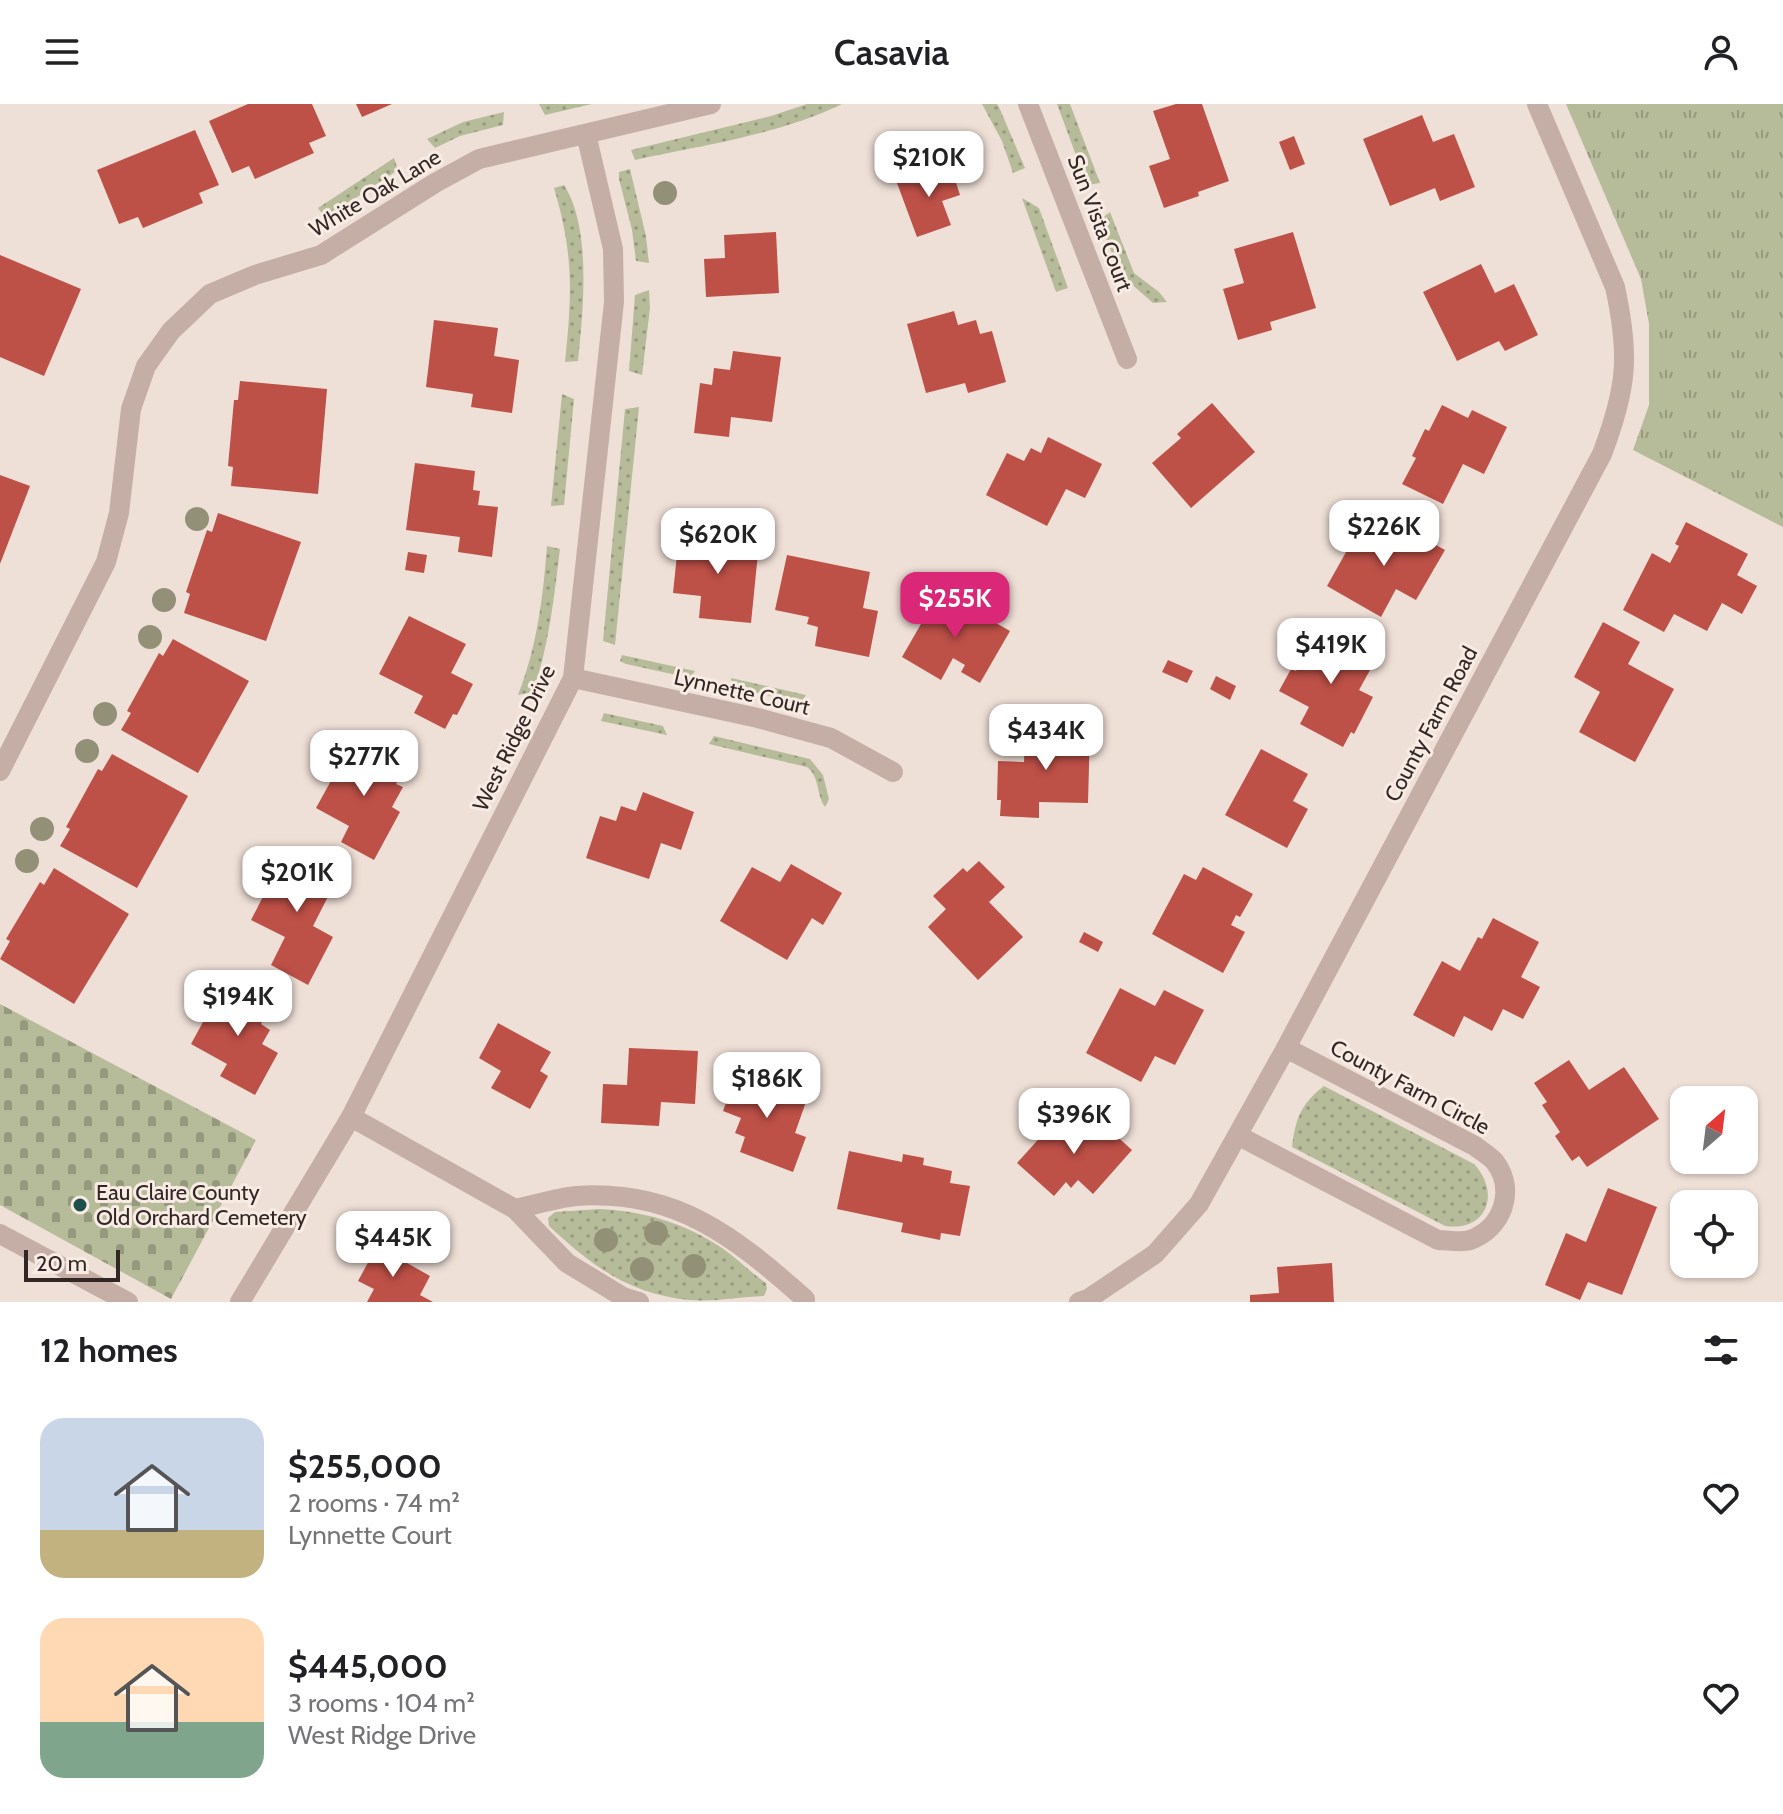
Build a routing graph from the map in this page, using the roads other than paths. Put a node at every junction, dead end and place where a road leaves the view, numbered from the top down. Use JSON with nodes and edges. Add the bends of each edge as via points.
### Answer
{"nodes":[{"id":1,"x":711,"y":104,"type":"edge"},
{"id":2,"x":1028,"y":104,"type":"edge"},
{"id":3,"x":1537,"y":104,"type":"edge"},
{"id":4,"x":586,"y":134,"type":"junction"},
{"id":5,"x":1127,"y":359,"type":"dead end"},
{"id":6,"x":573,"y":678,"type":"junction"},
{"id":7,"x":0,"y":771,"type":"edge"},
{"id":8,"x":893,"y":772,"type":"dead end"},
{"id":9,"x":1286,"y":1048,"type":"junction"},
{"id":10,"x":351,"y":1117,"type":"junction"},
{"id":11,"x":1239,"y":1136,"type":"junction"},
{"id":12,"x":515,"y":1209,"type":"junction"},
{"id":13,"x":0,"y":1234,"type":"edge"},
{"id":14,"x":808,"y":1301,"type":"edge"},
{"id":15,"x":128,"y":1302,"type":"edge"},
{"id":16,"x":240,"y":1302,"type":"edge"},
{"id":17,"x":639,"y":1302,"type":"edge"},
{"id":18,"x":1079,"y":1302,"type":"edge"}],
"edges":[{"from":1,"to":4,"type":"street","name":"White Oak Lane"},
{"from":2,"to":5,"type":"street","name":"Sun Vista Court"},
{"from":3,"to":9,"type":"street","name":"County Farm Road","via":[[1615,287],[1625,357],[1622,394],[1602,454]]},
{"from":4,"to":6,"type":"street","name":"West Ridge Drive","via":[[613,249],[614,302]]},
{"from":4,"to":7,"type":"street","name":"White Oak Lane","via":[[479,159],[321,255],[210,294],[171,331],[146,366],[131,409],[119,513],[106,562]]},
{"from":6,"to":8,"type":"street","name":"Lynnette Court","via":[[831,738]]},
{"from":6,"to":10,"type":"street","name":"West Ridge Drive"},
{"from":9,"to":11,"type":"street","name":"County Farm Road"},
{"from":9,"to":11,"type":"street","name":"County Farm Circle","via":[[1475,1146],[1494,1161],[1505,1184],[1504,1210],[1489,1229],[1468,1241],[1438,1240]]},
{"from":10,"to":12,"type":"street"},
{"from":10,"to":16,"type":"street","name":"West Ridge Drive"},
{"from":11,"to":18,"type":"street","name":"County Farm Road","via":[[1199,1204],[1155,1254]]},
{"from":12,"to":14,"type":"street","via":[[575,1196],[642,1198],[699,1219],[752,1253]]},
{"from":12,"to":17,"type":"street","via":[[567,1263]]},
{"from":13,"to":15,"type":"street"}]}
